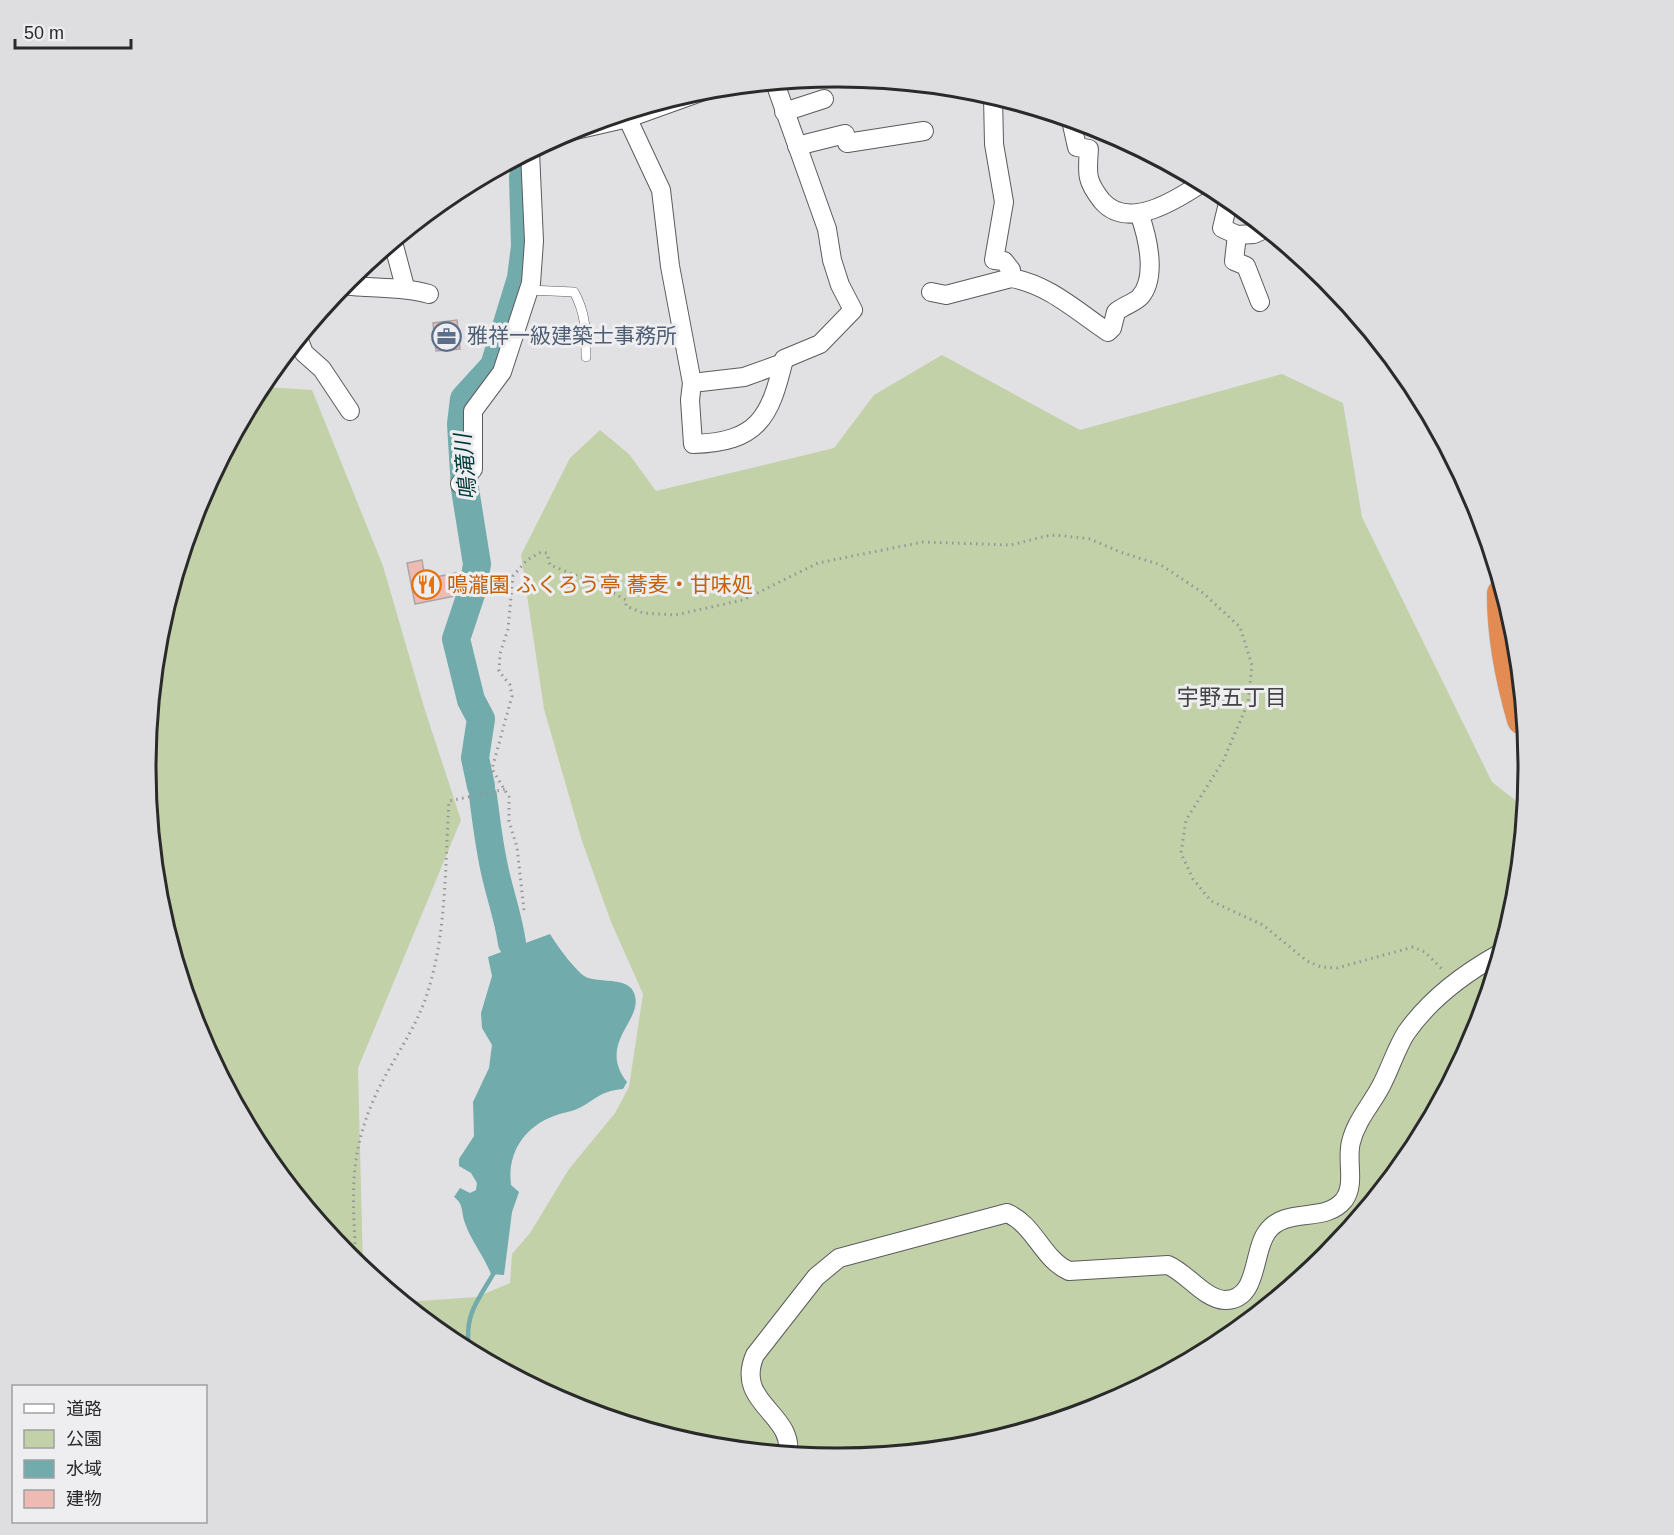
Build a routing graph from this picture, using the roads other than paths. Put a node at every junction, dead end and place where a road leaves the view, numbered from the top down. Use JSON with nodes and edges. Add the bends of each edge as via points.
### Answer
{"nodes":[{"id":1,"x":777,"y":90,"type":"edge"},
{"id":2,"x":824,"y":99,"type":"dead end"},
{"id":3,"x":993,"y":105,"type":"edge"},
{"id":4,"x":784,"y":112,"type":"junction"},
{"id":5,"x":629,"y":120,"type":"edge"},
{"id":6,"x":1073,"y":130,"type":"edge"},
{"id":7,"x":924,"y":131,"type":"dead end"},
{"id":8,"x":797,"y":146,"type":"junction"},
{"id":9,"x":530,"y":160,"type":"edge"},
{"id":10,"x":1193,"y":188,"type":"edge"},
{"id":11,"x":1226,"y":210,"type":"edge"},
{"id":12,"x":1139,"y":213,"type":"junction"},
{"id":13,"x":1257,"y":233,"type":"edge"},
{"id":14,"x":1238,"y":235,"type":"junction"},
{"id":15,"x":395,"y":250,"type":"edge"},
{"id":16,"x":1011,"y":278,"type":"junction"},
{"id":17,"x":356,"y":287,"type":"edge"},
{"id":18,"x":405,"y":287,"type":"junction"},
{"id":19,"x":529,"y":290,"type":"junction"},
{"id":20,"x":931,"y":292,"type":"dead end"},
{"id":21,"x":429,"y":294,"type":"dead end"},
{"id":22,"x":1260,"y":302,"type":"dead end"},
{"id":23,"x":301,"y":348,"type":"edge"},
{"id":24,"x":586,"y":357,"type":"dead end"},
{"id":25,"x":783,"y":363,"type":"junction"},
{"id":26,"x":692,"y":383,"type":"junction"},
{"id":27,"x":350,"y":411,"type":"dead end"},
{"id":28,"x":465,"y":478,"type":"dead end"},
{"id":29,"x":1489,"y":961,"type":"edge"},
{"id":30,"x":789,"y":1447,"type":"edge"}],
"edges":[{"from":1,"to":4,"type":"street"},
{"from":2,"to":4,"type":"street"},
{"from":3,"to":16,"type":"street","via":[[994,144],[1004,202],[994,260],[1004,261],[1011,270]]},
{"from":4,"to":8,"type":"street"},
{"from":5,"to":26,"type":"street","via":[[661,190],[670,266]]},
{"from":6,"to":12,"type":"street","via":[[1077,147],[1089,149],[1090,186],[1111,211]]},
{"from":7,"to":8,"type":"street","via":[[848,143],[845,134]]},
{"from":8,"to":25,"type":"street","via":[[827,229],[840,285],[853,310],[820,344],[784,358]]},
{"from":9,"to":19,"type":"street","via":[[534,241]]},
{"from":10,"to":12,"type":"street"},
{"from":11,"to":14,"type":"street","via":[[1222,228]]},
{"from":12,"to":16,"type":"street","via":[[1150,254],[1145,289],[1139,298],[1116,312],[1108,332],[1039,285]]},
{"from":13,"to":14,"type":"street"},
{"from":14,"to":22,"type":"street","via":[[1234,261],[1246,266]]},
{"from":15,"to":18,"type":"street"},
{"from":16,"to":20,"type":"street","via":[[946,294]]},
{"from":17,"to":18,"type":"street"},
{"from":18,"to":21,"type":"street"},
{"from":19,"to":24,"type":"lane","via":[[574,292],[586,327]]},
{"from":19,"to":28,"type":"street","via":[[501,372],[473,411],[473,469]]},
{"from":23,"to":27,"type":"street","via":[[322,369]]},
{"from":25,"to":26,"type":"street","via":[[744,376]]},
{"from":25,"to":26,"type":"street","via":[[765,416],[744,434],[724,443],[693,444]]},
{"from":29,"to":30,"type":"street","via":[[1456,982],[1405,1035],[1356,1127],[1350,1144],[1345,1198],[1326,1212],[1286,1218],[1268,1230],[1244,1293],[1225,1300],[1213,1296],[1168,1265],[1069,1271],[1057,1266],[1025,1224],[1007,1213],[851,1253],[828,1264],[816,1277],[755,1355],[750,1367],[753,1390],[785,1432]]}]}
